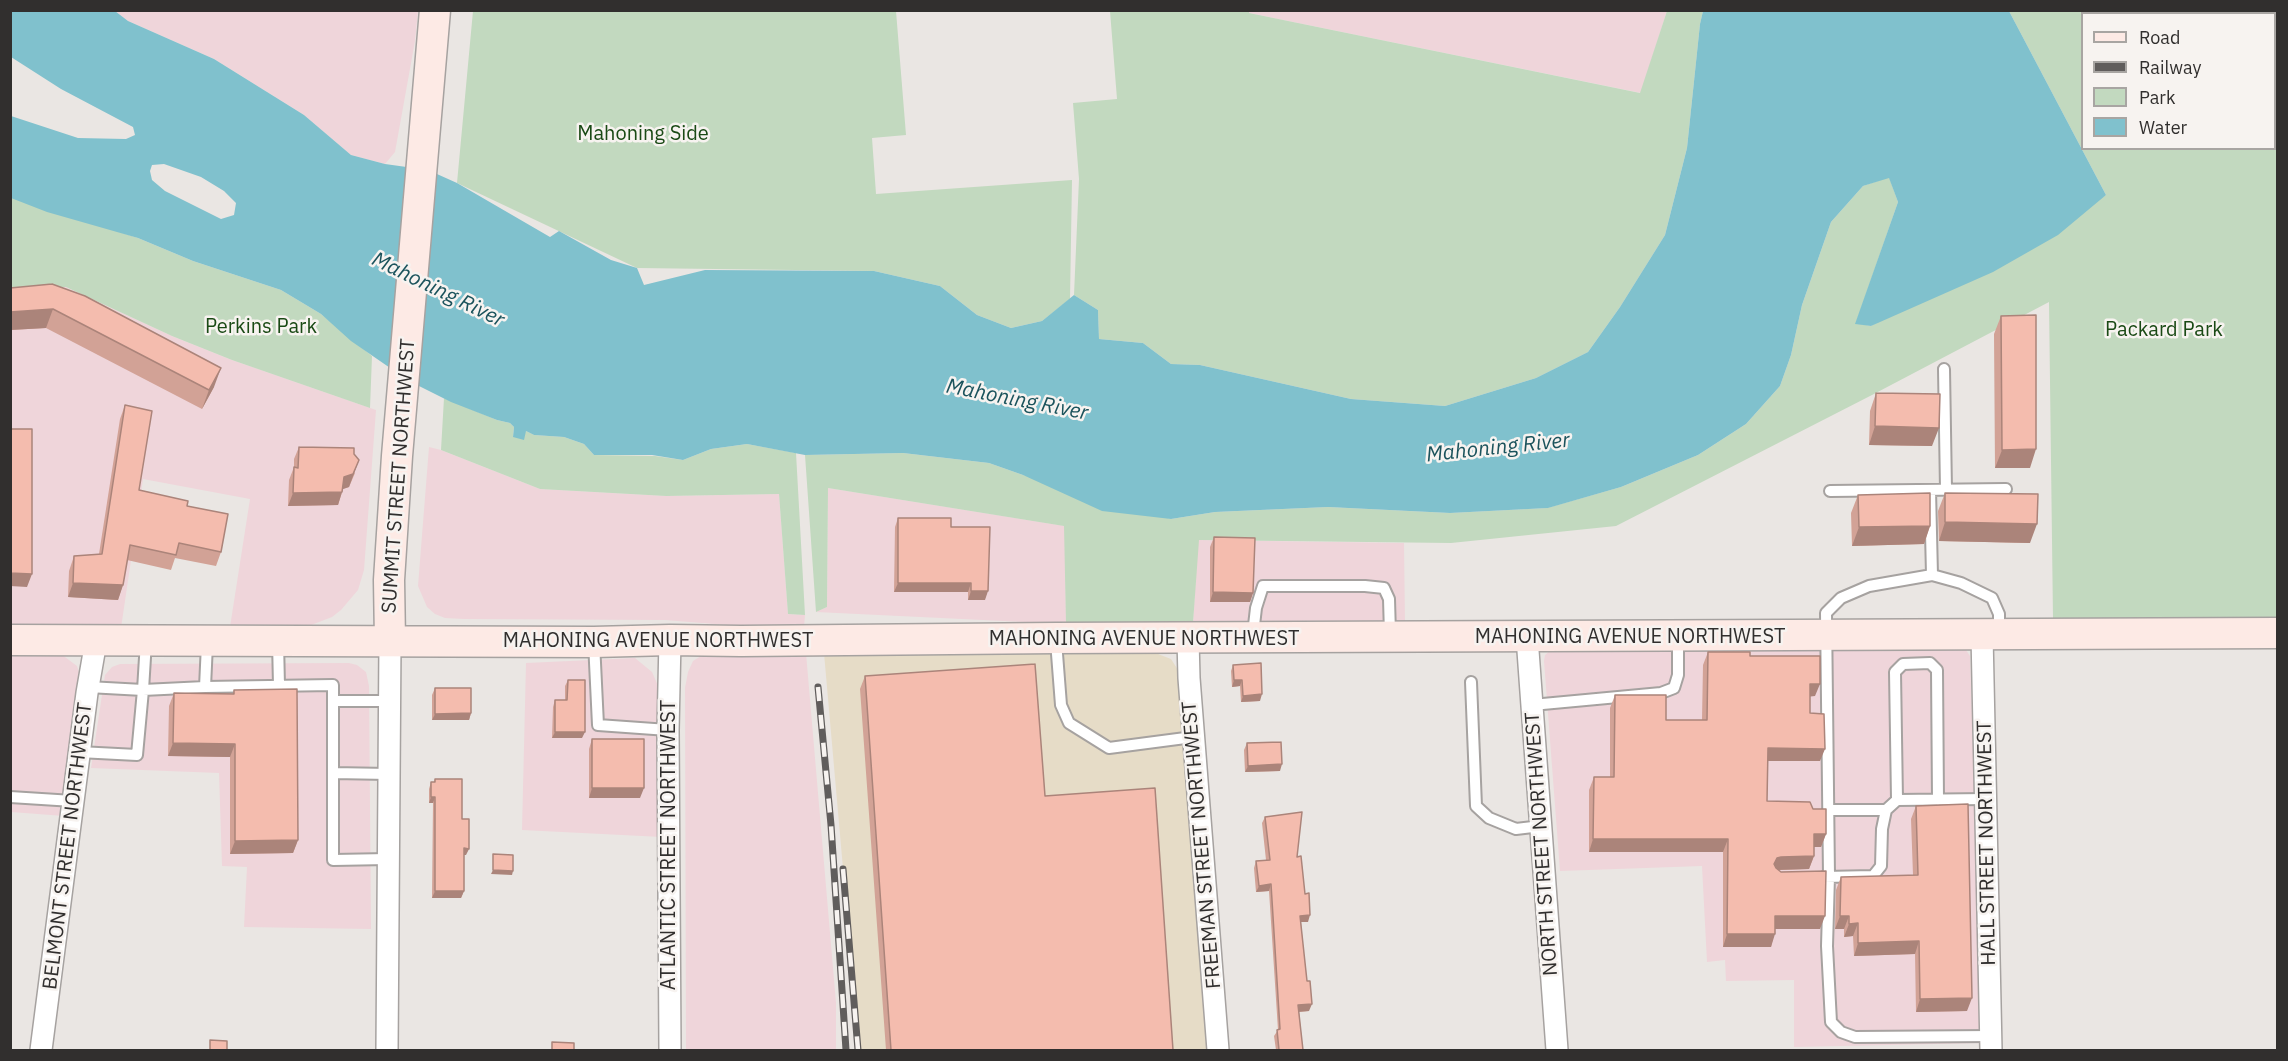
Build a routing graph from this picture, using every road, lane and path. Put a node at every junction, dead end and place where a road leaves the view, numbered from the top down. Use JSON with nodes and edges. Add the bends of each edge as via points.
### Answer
{"nodes":[{"id":1,"x":435,"y":10,"type":"edge"},
{"id":2,"x":1944,"y":369,"type":"dead end"},
{"id":3,"x":2006,"y":489,"type":"dead end"},
{"id":4,"x":1930,"y":490,"type":"junction"},
{"id":5,"x":1946,"y":490,"type":"junction"},
{"id":6,"x":1830,"y":491,"type":"dead end"},
{"id":7,"x":1932,"y":574,"type":"junction"},
{"id":8,"x":2277,"y":633,"type":"edge"},
{"id":9,"x":1991,"y":635,"type":"junction"},
{"id":10,"x":1826,"y":636,"type":"junction"},
{"id":11,"x":1527,"y":637,"type":"junction"},
{"id":12,"x":1678,"y":637,"type":"junction"},
{"id":13,"x":1056,"y":638,"type":"junction"},
{"id":14,"x":1390,"y":638,"type":"junction"},
{"id":15,"x":1188,"y":639,"type":"junction"},
{"id":16,"x":1252,"y":639,"type":"junction"},
{"id":17,"x":10,"y":640,"type":"edge"},
{"id":18,"x":279,"y":640,"type":"junction"},
{"id":19,"x":670,"y":640,"type":"junction"},
{"id":20,"x":96,"y":641,"type":"junction"},
{"id":21,"x":146,"y":641,"type":"junction"},
{"id":22,"x":207,"y":641,"type":"junction"},
{"id":23,"x":390,"y":641,"type":"junction"},
{"id":24,"x":594,"y":642,"type":"junction"},
{"id":25,"x":1918,"y":649,"type":"junction"},
{"id":26,"x":1471,"y":682,"type":"dead end"},
{"id":27,"x":279,"y":686,"type":"junction"},
{"id":28,"x":88,"y":687,"type":"junction"},
{"id":29,"x":206,"y":687,"type":"junction"},
{"id":30,"x":143,"y":690,"type":"junction"},
{"id":31,"x":389,"y":700,"type":"junction"},
{"id":32,"x":333,"y":701,"type":"junction"},
{"id":33,"x":1532,"y":705,"type":"junction"},
{"id":34,"x":668,"y":730,"type":"junction"},
{"id":35,"x":1194,"y":737,"type":"junction"},
{"id":36,"x":80,"y":752,"type":"junction"},
{"id":37,"x":333,"y":773,"type":"junction"},
{"id":38,"x":389,"y":774,"type":"junction"},
{"id":39,"x":10,"y":797,"type":"edge"},
{"id":40,"x":1986,"y":799,"type":"junction"},
{"id":41,"x":1897,"y":800,"type":"junction"},
{"id":42,"x":1938,"y":800,"type":"junction"},
{"id":43,"x":73,"y":801,"type":"junction"},
{"id":44,"x":1828,"y":810,"type":"junction"},
{"id":45,"x":1886,"y":810,"type":"junction"},
{"id":46,"x":1541,"y":826,"type":"junction"},
{"id":47,"x":388,"y":859,"type":"junction"},
{"id":48,"x":1829,"y":876,"type":"junction"},
{"id":49,"x":1808,"y":877,"type":"edge"},
{"id":50,"x":1991,"y":1043,"type":"edge"},
{"id":51,"x":41,"y":1050,"type":"edge"},
{"id":52,"x":387,"y":1050,"type":"edge"},
{"id":53,"x":670,"y":1050,"type":"edge"},
{"id":54,"x":1218,"y":1050,"type":"edge"},
{"id":55,"x":1557,"y":1050,"type":"edge"}],
"edges":[{"from":1,"to":23,"type":"main road","name":"SUMMIT STREET NORTHWEST","via":[[397,456],[389,580]]},
{"from":2,"to":5,"type":"lane"},
{"from":3,"to":5,"type":"lane"},
{"from":4,"to":5,"type":"lane"},
{"from":4,"to":6,"type":"lane"},
{"from":4,"to":7,"type":"lane"},
{"from":7,"to":9,"type":"lane","via":[[1992,598],[1999,614]]},
{"from":7,"to":10,"type":"lane","via":[[1869,586],[1841,598],[1826,613]]},
{"from":8,"to":9,"type":"main road","name":"MAHONING AVENUE NORTHWEST"},
{"from":9,"to":25,"type":"main road","name":"MAHONING AVENUE NORTHWEST"},
{"from":9,"to":40,"type":"street","name":"HALL STREET NORTHWEST"},
{"from":10,"to":12,"type":"main road","name":"MAHONING AVENUE NORTHWEST"},
{"from":10,"to":25,"type":"main road","name":"MAHONING AVENUE NORTHWEST"},
{"from":10,"to":44,"type":"lane"},
{"from":11,"to":12,"type":"main road","name":"MAHONING AVENUE NORTHWEST"},
{"from":11,"to":14,"type":"main road","name":"MAHONING AVENUE NORTHWEST"},
{"from":11,"to":33,"type":"street","name":"NORTH STREET NORTHWEST"},
{"from":12,"to":33,"type":"lane","via":[[1674,688],[1661,693]]},
{"from":13,"to":15,"type":"main road","name":"MAHONING AVENUE NORTHWEST"},
{"from":13,"to":19,"type":"main road","name":"MAHONING AVENUE NORTHWEST"},
{"from":13,"to":35,"type":"lane","via":[[1061,705],[1069,723],[1109,748]]},
{"from":14,"to":16,"type":"main road","name":"MAHONING AVENUE NORTHWEST"},
{"from":14,"to":16,"type":"lane","via":[[1389,599],[1384,588],[1263,585]]},
{"from":15,"to":16,"type":"main road","name":"MAHONING AVENUE NORTHWEST"},
{"from":15,"to":35,"type":"street","name":"FREEMAN STREET NORTHWEST"},
{"from":17,"to":20,"type":"main road","name":"MAHONING AVENUE NORTHWEST"},
{"from":18,"to":22,"type":"main road","name":"MAHONING AVENUE NORTHWEST"},
{"from":18,"to":23,"type":"main road","name":"MAHONING AVENUE NORTHWEST"},
{"from":18,"to":27,"type":"lane"},
{"from":19,"to":24,"type":"main road","name":"MAHONING AVENUE NORTHWEST"},
{"from":19,"to":34,"type":"street","name":"ATLANTIC STREET NORTHWEST"},
{"from":20,"to":21,"type":"main road","name":"MAHONING AVENUE NORTHWEST"},
{"from":20,"to":28,"type":"street","name":"BELMONT STREET NORTHWEST"},
{"from":21,"to":22,"type":"main road","name":"MAHONING AVENUE NORTHWEST"},
{"from":21,"to":30,"type":"lane"},
{"from":22,"to":29,"type":"lane"},
{"from":23,"to":24,"type":"main road","name":"MAHONING AVENUE NORTHWEST"},
{"from":23,"to":31,"type":"street","name":"SUMMIT STREET NORTHWEST"},
{"from":24,"to":34,"type":"lane","via":[[598,725]]},
{"from":25,"to":41,"type":"lane","via":[[1895,672]]},
{"from":25,"to":42,"type":"lane","via":[[1937,670]]},
{"from":26,"to":46,"type":"lane","via":[[1476,806],[1489,818],[1516,829]]},
{"from":27,"to":29,"type":"lane"},
{"from":27,"to":32,"type":"lane","via":[[333,685]]},
{"from":28,"to":30,"type":"lane"},
{"from":28,"to":36,"type":"street","name":"BELMONT STREET NORTHWEST"},
{"from":29,"to":30,"type":"lane"},
{"from":30,"to":36,"type":"lane","via":[[137,755]]},
{"from":31,"to":32,"type":"lane"},
{"from":31,"to":38,"type":"street","name":"SUMMIT STREET NORTHWEST"},
{"from":32,"to":37,"type":"lane"},
{"from":33,"to":46,"type":"street","name":"NORTH STREET NORTHWEST"},
{"from":34,"to":53,"type":"street","name":"ATLANTIC STREET NORTHWEST"},
{"from":35,"to":54,"type":"street","name":"FREEMAN STREET NORTHWEST"},
{"from":36,"to":43,"type":"street","name":"BELMONT STREET NORTHWEST"},
{"from":37,"to":38,"type":"lane"},
{"from":37,"to":47,"type":"lane","via":[[333,860]]},
{"from":38,"to":47,"type":"street","name":"SUMMIT STREET NORTHWEST"},
{"from":39,"to":43,"type":"lane"},
{"from":40,"to":42,"type":"lane"},
{"from":40,"to":50,"type":"street","name":"HALL STREET NORTHWEST"},
{"from":41,"to":42,"type":"lane"},
{"from":41,"to":45,"type":"lane"},
{"from":43,"to":51,"type":"street","name":"BELMONT STREET NORTHWEST"},
{"from":44,"to":45,"type":"lane"},
{"from":44,"to":48,"type":"lane"},
{"from":45,"to":48,"type":"lane","via":[[1881,867],[1873,876]]},
{"from":46,"to":55,"type":"street","name":"NORTH STREET NORTHWEST"},
{"from":47,"to":52,"type":"street","name":"SUMMIT STREET NORTHWEST"},
{"from":48,"to":49,"type":"lane"},
{"from":48,"to":50,"type":"lane","via":[[1831,1022],[1841,1032],[1855,1037]]}]}
